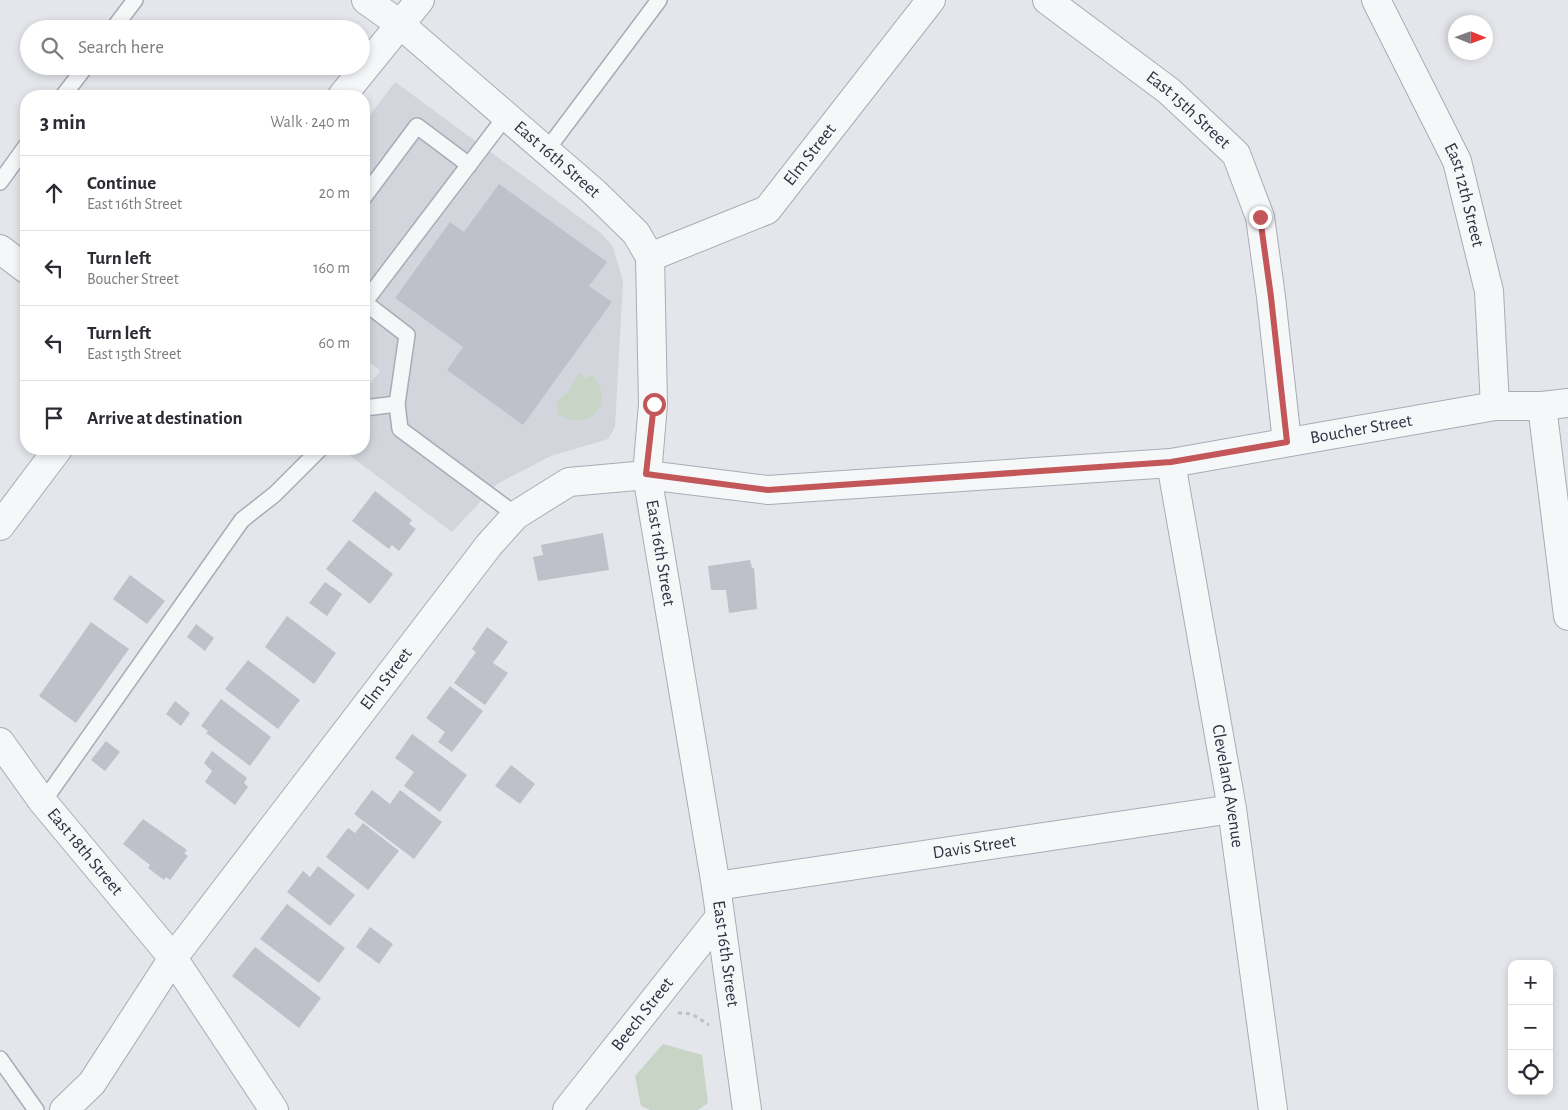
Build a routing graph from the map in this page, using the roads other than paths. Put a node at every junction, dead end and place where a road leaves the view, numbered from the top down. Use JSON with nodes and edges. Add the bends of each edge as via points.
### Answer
{"nodes":[{"id":1,"x":135,"y":0,"type":"edge"},
{"id":2,"x":366,"y":0,"type":"edge"},
{"id":3,"x":420,"y":0,"type":"edge"},
{"id":4,"x":659,"y":0,"type":"edge"},
{"id":5,"x":931,"y":0,"type":"edge"},
{"id":6,"x":1047,"y":0,"type":"edge"},
{"id":7,"x":1381,"y":1,"type":"edge"},
{"id":8,"x":120,"y":20,"type":"edge"},
{"id":9,"x":401,"y":25,"type":"junction"},
{"id":10,"x":370,"y":62,"type":"edge"},
{"id":11,"x":79,"y":75,"type":"edge"},
{"id":12,"x":359,"y":75,"type":"edge"},
{"id":13,"x":68,"y":90,"type":"edge"},
{"id":14,"x":347,"y":90,"type":"edge"},
{"id":15,"x":506,"y":116,"type":"junction"},
{"id":16,"x":546,"y":151,"type":"junction"},
{"id":17,"x":20,"y":154,"type":"edge"},
{"id":18,"x":469,"y":165,"type":"junction"},
{"id":19,"x":0,"y":182,"type":"edge"},
{"id":20,"x":370,"y":189,"type":"edge"},
{"id":21,"x":0,"y":249,"type":"edge"},
{"id":22,"x":650,"y":257,"type":"junction"},
{"id":23,"x":20,"y":264,"type":"edge"},
{"id":24,"x":370,"y":294,"type":"edge"},
{"id":25,"x":370,"y":307,"type":"edge"},
{"id":26,"x":397,"y":404,"type":"junction"},
{"id":27,"x":1555,"y":405,"type":"edge"},
{"id":28,"x":1495,"y":406,"type":"junction"},
{"id":29,"x":370,"y":407,"type":"edge"},
{"id":30,"x":1287,"y":442,"type":"junction"},
{"id":31,"x":53,"y":455,"type":"edge"},
{"id":32,"x":314,"y":455,"type":"edge"},
{"id":33,"x":1171,"y":462,"type":"junction"},
{"id":34,"x":646,"y":474,"type":"junction"},
{"id":35,"x":516,"y":515,"type":"junction"},
{"id":36,"x":0,"y":526,"type":"edge"},
{"id":37,"x":1568,"y":616,"type":"edge"},
{"id":38,"x":0,"y":742,"type":"edge"},
{"id":39,"x":44,"y":802,"type":"junction"},
{"id":40,"x":1232,"y":809,"type":"junction"},
{"id":41,"x":716,"y":886,"type":"junction"},
{"id":42,"x":719,"y":918,"type":"junction"},
{"id":43,"x":173,"y":958,"type":"junction"},
{"id":44,"x":0,"y":1059,"type":"edge"},
{"id":45,"x":36,"y":1110,"type":"edge"},
{"id":46,"x":64,"y":1110,"type":"edge"},
{"id":47,"x":274,"y":1110,"type":"edge"},
{"id":48,"x":567,"y":1110,"type":"edge"},
{"id":49,"x":747,"y":1110,"type":"edge"},
{"id":50,"x":1273,"y":1110,"type":"edge"}],
"edges":[{"from":1,"to":8,"type":"lane"},
{"from":2,"to":9,"type":"street","name":"East 16th Street"},
{"from":3,"to":9,"type":"street"},
{"from":4,"to":16,"type":"lane"},
{"from":5,"to":22,"type":"street","name":"Elm Street","via":[[767,210]]},
{"from":6,"to":30,"type":"street","name":"East 15th Street","via":[[1169,91],[1236,154],[1260,217]]},
{"from":7,"to":28,"type":"street","name":"East 12th Street","via":[[1457,161],[1489,291]]},
{"from":9,"to":10,"type":"street"},
{"from":9,"to":15,"type":"street","name":"East 16th Street"},
{"from":11,"to":13,"type":"lane"},
{"from":12,"to":14,"type":"street"},
{"from":15,"to":16,"type":"street","name":"East 16th Street"},
{"from":15,"to":18,"type":"lane"},
{"from":16,"to":22,"type":"street","name":"East 16th Street","via":[[636,233]]},
{"from":17,"to":19,"type":"lane"},
{"from":18,"to":20,"type":"lane","via":[[417,126]]},
{"from":18,"to":24,"type":"lane"},
{"from":21,"to":23,"type":"street"},
{"from":22,"to":34,"type":"street","name":"East 16th Street","via":[[654,404]]},
{"from":25,"to":26,"type":"lane","via":[[407,335]]},
{"from":26,"to":29,"type":"lane"},
{"from":26,"to":35,"type":"lane","via":[[400,429]]},
{"from":27,"to":28,"type":"street","name":"Boucher Street"},
{"from":27,"to":37,"type":"street"},
{"from":28,"to":30,"type":"street","name":"Boucher Street"},
{"from":30,"to":33,"type":"street","name":"Boucher Street"},
{"from":31,"to":36,"type":"street"},
{"from":32,"to":39,"type":"lane","via":[[275,494],[242,520]]},
{"from":33,"to":34,"type":"street","name":"Boucher Street","via":[[768,490]]},
{"from":33,"to":40,"type":"street","name":"Cleveland Avenue"},
{"from":34,"to":35,"type":"street","name":"Elm Street","via":[[569,482]]},
{"from":34,"to":41,"type":"street","name":"East 16th Street"},
{"from":35,"to":43,"type":"street","name":"Elm Street","via":[[482,553]]},
{"from":38,"to":39,"type":"street","name":"East 18th Street"},
{"from":39,"to":43,"type":"street","name":"East 18th Street"},
{"from":40,"to":41,"type":"street","name":"Davis Street"},
{"from":40,"to":50,"type":"street","name":"Cleveland Avenue"},
{"from":41,"to":42,"type":"street","name":"East 16th Street"},
{"from":42,"to":48,"type":"street","name":"Beech Street"},
{"from":42,"to":49,"type":"street","name":"East 16th Street"},
{"from":43,"to":46,"type":"street","via":[[92,1083]]},
{"from":43,"to":47,"type":"street","name":"East 18th Street"},
{"from":44,"to":45,"type":"lane"}]}
